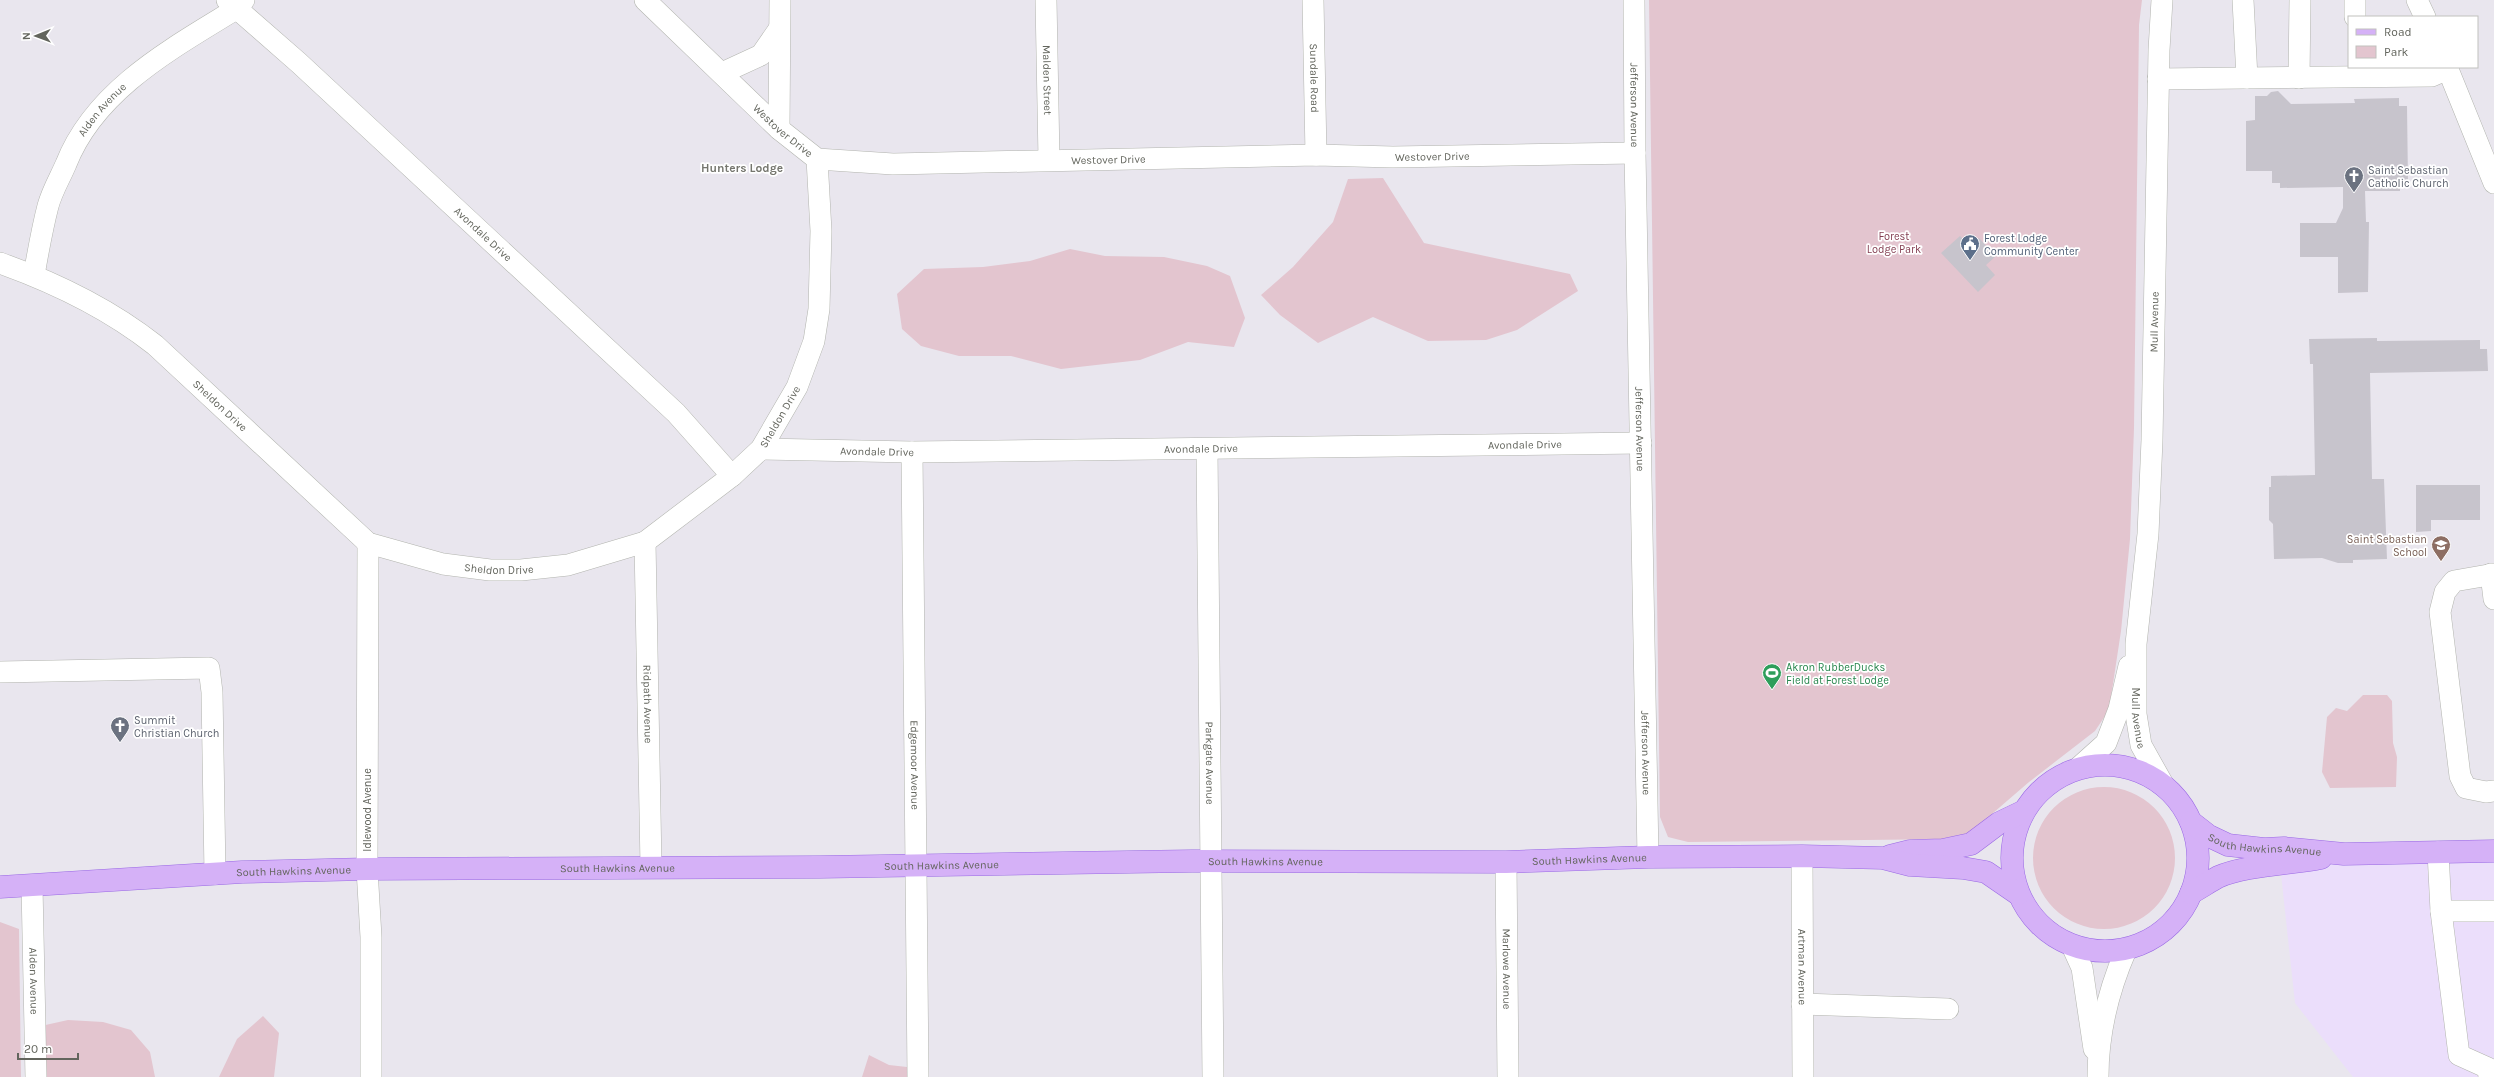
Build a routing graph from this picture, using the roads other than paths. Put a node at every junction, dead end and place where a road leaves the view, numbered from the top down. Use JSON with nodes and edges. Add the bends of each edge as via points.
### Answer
{"nodes":[{"id":1,"x":645,"y":0,"type":"edge"},
{"id":2,"x":780,"y":0,"type":"edge"},
{"id":3,"x":1046,"y":0,"type":"edge"},
{"id":4,"x":1313,"y":0,"type":"edge"},
{"id":5,"x":1634,"y":0,"type":"edge"},
{"id":6,"x":2162,"y":0,"type":"edge"},
{"id":7,"x":2244,"y":0,"type":"edge"},
{"id":8,"x":2300,"y":0,"type":"edge"},
{"id":9,"x":2355,"y":0,"type":"edge"},
{"id":10,"x":2417,"y":0,"type":"edge"},
{"id":11,"x":236,"y":3,"type":"edge"},
{"id":12,"x":2355,"y":16,"type":"edge"},
{"id":13,"x":2425,"y":16,"type":"edge"},
{"id":14,"x":780,"y":29,"type":"junction"},
{"id":15,"x":2448,"y":68,"type":"edge"},
{"id":16,"x":2355,"y":72,"type":"edge"},
{"id":17,"x":722,"y":73,"type":"junction"},
{"id":18,"x":2247,"y":78,"type":"junction"},
{"id":19,"x":2299,"y":78,"type":"junction"},
{"id":20,"x":2158,"y":79,"type":"junction"},
{"id":21,"x":779,"y":130,"type":"junction"},
{"id":22,"x":1635,"y":153,"type":"junction"},
{"id":23,"x":1316,"y":155,"type":"junction"},
{"id":24,"x":817,"y":159,"type":"junction"},
{"id":25,"x":1048,"y":159,"type":"junction"},
{"id":26,"x":2494,"y":183,"type":"edge"},
{"id":27,"x":0,"y":263,"type":"edge"},
{"id":28,"x":34,"y":275,"type":"junction"},
{"id":29,"x":1640,"y":443,"type":"junction"},
{"id":30,"x":761,"y":449,"type":"junction"},
{"id":31,"x":1207,"y":449,"type":"junction"},
{"id":32,"x":912,"y":452,"type":"junction"},
{"id":33,"x":732,"y":476,"type":"junction"},
{"id":34,"x":644,"y":542,"type":"junction"},
{"id":35,"x":368,"y":543,"type":"junction"},
{"id":36,"x":2492,"y":574,"type":"edge"},
{"id":37,"x":2494,"y":598,"type":"edge"},
{"id":38,"x":2136,"y":644,"type":"junction"},
{"id":39,"x":0,"y":672,"type":"edge"},
{"id":40,"x":2077,"y":769,"type":"junction"},
{"id":41,"x":2164,"y":786,"type":"junction"},
{"id":42,"x":2494,"y":791,"type":"edge"},
{"id":43,"x":2024,"y":811,"type":"junction"},
{"id":44,"x":2191,"y":822,"type":"junction"},
{"id":45,"x":2494,"y":851,"type":"edge"},
{"id":46,"x":2438,"y":852,"type":"junction"},
{"id":47,"x":2344,"y":854,"type":"junction"},
{"id":48,"x":1802,"y":856,"type":"junction"},
{"id":49,"x":1648,"y":857,"type":"junction"},
{"id":50,"x":1883,"y":858,"type":"junction"},
{"id":51,"x":1210,"y":861,"type":"junction"},
{"id":52,"x":1506,"y":862,"type":"junction"},
{"id":53,"x":915,"y":864,"type":"junction"},
{"id":54,"x":651,"y":866,"type":"junction"},
{"id":55,"x":367,"y":869,"type":"junction"},
{"id":56,"x":214,"y":874,"type":"junction"},
{"id":57,"x":32,"y":886,"type":"junction"},
{"id":58,"x":0,"y":887,"type":"edge"},
{"id":59,"x":2018,"y":894,"type":"junction"},
{"id":60,"x":2191,"y":894,"type":"junction"},
{"id":61,"x":2441,"y":911,"type":"junction"},
{"id":62,"x":2494,"y":911,"type":"edge"},
{"id":63,"x":2072,"y":946,"type":"junction"},
{"id":64,"x":2126,"y":950,"type":"junction"},
{"id":65,"x":1802,"y":1004,"type":"junction"},
{"id":66,"x":1948,"y":1009,"type":"dead end"},
{"id":67,"x":2098,"y":1074,"type":"edge"},
{"id":68,"x":36,"y":1077,"type":"edge"},
{"id":69,"x":370,"y":1077,"type":"edge"},
{"id":70,"x":918,"y":1077,"type":"edge"},
{"id":71,"x":1213,"y":1077,"type":"edge"},
{"id":72,"x":1508,"y":1077,"type":"edge"},
{"id":73,"x":1803,"y":1077,"type":"edge"},
{"id":74,"x":2489,"y":1077,"type":"edge"}],
"edges":[{"from":1,"to":17,"type":"street","name":"Westover Drive"},
{"from":2,"to":14,"type":"street"},
{"from":3,"to":25,"type":"street","name":"Malden Street"},
{"from":4,"to":23,"type":"street","name":"Sundale Road"},
{"from":5,"to":22,"type":"street","name":"Jefferson Avenue"},
{"from":6,"to":20,"type":"street","name":"Mull Avenue"},
{"from":7,"to":18,"type":"street"},
{"from":8,"to":19,"type":"street"},
{"from":9,"to":12,"type":"street"},
{"from":10,"to":13,"type":"street"},
{"from":11,"to":28,"type":"street","name":"Alden Avenue","via":[[127,81],[76,142],[48,205]]},
{"from":11,"to":33,"type":"street","name":"Avondale Drive","via":[[676,413]]},
{"from":14,"to":17,"type":"street","via":[[761,55]]},
{"from":14,"to":21,"type":"street"},
{"from":15,"to":16,"type":"street","via":[[2432,76]]},
{"from":15,"to":26,"type":"street"},
{"from":16,"to":19,"type":"street"},
{"from":17,"to":21,"type":"street","name":"Westover Drive"},
{"from":18,"to":19,"type":"street"},
{"from":18,"to":20,"type":"street"},
{"from":20,"to":38,"type":"street","name":"Mull Avenue","via":[[2148,534]]},
{"from":21,"to":24,"type":"street","name":"Westover Drive"},
{"from":22,"to":23,"type":"street","name":"Westover Drive","via":[[1393,157]]},
{"from":22,"to":29,"type":"street","name":"Jefferson Avenue"},
{"from":23,"to":25,"type":"street","name":"Westover Drive","via":[[1135,160]]},
{"from":24,"to":25,"type":"street","name":"Westover Drive","via":[[893,164]]},
{"from":24,"to":30,"type":"street","name":"Sheldon Drive","via":[[819,309],[814,340],[797,387]]},
{"from":27,"to":28,"type":"street","name":"Sheldon Drive"},
{"from":28,"to":35,"type":"street","name":"Sheldon Drive","via":[[98,305],[155,345]]},
{"from":29,"to":31,"type":"street","name":"Avondale Drive"},
{"from":29,"to":49,"type":"street","name":"Jefferson Avenue"},
{"from":30,"to":32,"type":"street","name":"Avondale Drive"},
{"from":30,"to":33,"type":"street","name":"Sheldon Drive"},
{"from":31,"to":32,"type":"street","name":"Avondale Drive"},
{"from":31,"to":51,"type":"street","name":"Parkgate Avenue"},
{"from":32,"to":53,"type":"street","name":"Edgemoor Avenue"},
{"from":33,"to":34,"type":"street","name":"Sheldon Drive"},
{"from":34,"to":35,"type":"street","name":"Sheldon Drive","via":[[568,565],[498,570],[443,564]]},
{"from":34,"to":54,"type":"street","name":"Ridpath Avenue"},
{"from":35,"to":55,"type":"street","name":"Idlewood Avenue"},
{"from":36,"to":37,"type":"street"},
{"from":36,"to":42,"type":"street","via":[[2454,580],[2445,592],[2440,612],[2460,776],[2466,788]]},
{"from":38,"to":40,"type":"street","name":"Mull Avenue","via":[[2119,709],[2106,743]]},
{"from":38,"to":41,"type":"street","name":"Mull Avenue","via":[[2136,714],[2140,745]]},
{"from":39,"to":56,"type":"street","via":[[209,668],[212,692]]},
{"from":40,"to":41,"type":"main road","via":[[2099,764],[2122,766],[2144,773]]},
{"from":40,"to":43,"type":"main road","via":[[2056,778],[2038,793]]},
{"from":41,"to":44,"type":"main road","via":[[2180,802]]},
{"from":43,"to":50,"type":"main road","name":"South Hawkins Avenue","via":[[1999,823],[1971,844],[1943,850],[1910,850]]},
{"from":43,"to":59,"type":"main road","via":[[2015,831],[2012,852],[2012,874]]},
{"from":44,"to":47,"type":"main road","name":"South Hawkins Avenue","via":[[2209,836],[2228,845]]},
{"from":44,"to":60,"type":"main road","via":[[2198,858],[2197,876]]},
{"from":45,"to":46,"type":"main road","name":"South Hawkins Avenue"},
{"from":46,"to":47,"type":"main road","name":"South Hawkins Avenue"},
{"from":46,"to":61,"type":"street"},
{"from":47,"to":60,"type":"main road","name":"South Hawkins Avenue","via":[[2288,864],[2265,865],[2219,877]]},
{"from":48,"to":49,"type":"main road","name":"South Hawkins Avenue"},
{"from":48,"to":50,"type":"main road","name":"South Hawkins Avenue"},
{"from":48,"to":65,"type":"street","name":"Artman Avenue"},
{"from":49,"to":52,"type":"main road","name":"South Hawkins Avenue"},
{"from":50,"to":59,"type":"main road","name":"South Hawkins Avenue","via":[[1910,865],[1986,872]]},
{"from":51,"to":52,"type":"main road","name":"South Hawkins Avenue"},
{"from":51,"to":53,"type":"main road","name":"South Hawkins Avenue"},
{"from":51,"to":71,"type":"street","name":"Parkgate Avenue"},
{"from":52,"to":72,"type":"street","name":"Marlowe Avenue"},
{"from":53,"to":54,"type":"main road","name":"South Hawkins Avenue"},
{"from":53,"to":70,"type":"street","name":"Edgemoor Avenue"},
{"from":54,"to":55,"type":"main road","name":"South Hawkins Avenue"},
{"from":55,"to":56,"type":"main road","name":"South Hawkins Avenue"},
{"from":55,"to":69,"type":"street","name":"Idlewood Avenue","via":[[371,937]]},
{"from":56,"to":57,"type":"main road","name":"South Hawkins Avenue"},
{"from":57,"to":58,"type":"main road","name":"South Hawkins Avenue"},
{"from":57,"to":68,"type":"street","name":"Alden Avenue"},
{"from":59,"to":63,"type":"main road","via":[[2031,916],[2050,934]]},
{"from":60,"to":64,"type":"main road","via":[[2181,913],[2166,930],[2147,942]]},
{"from":61,"to":62,"type":"street"},
{"from":61,"to":74,"type":"street","via":[[2459,1055],[2488,1068]]},
{"from":63,"to":64,"type":"main road","via":[[2099,952]]},
{"from":63,"to":67,"type":"street","via":[[2082,968]]},
{"from":64,"to":67,"type":"street","via":[[2114,978],[2105,1018]]},
{"from":65,"to":66,"type":"street"},
{"from":65,"to":73,"type":"street","name":"Artman Avenue"}]}
